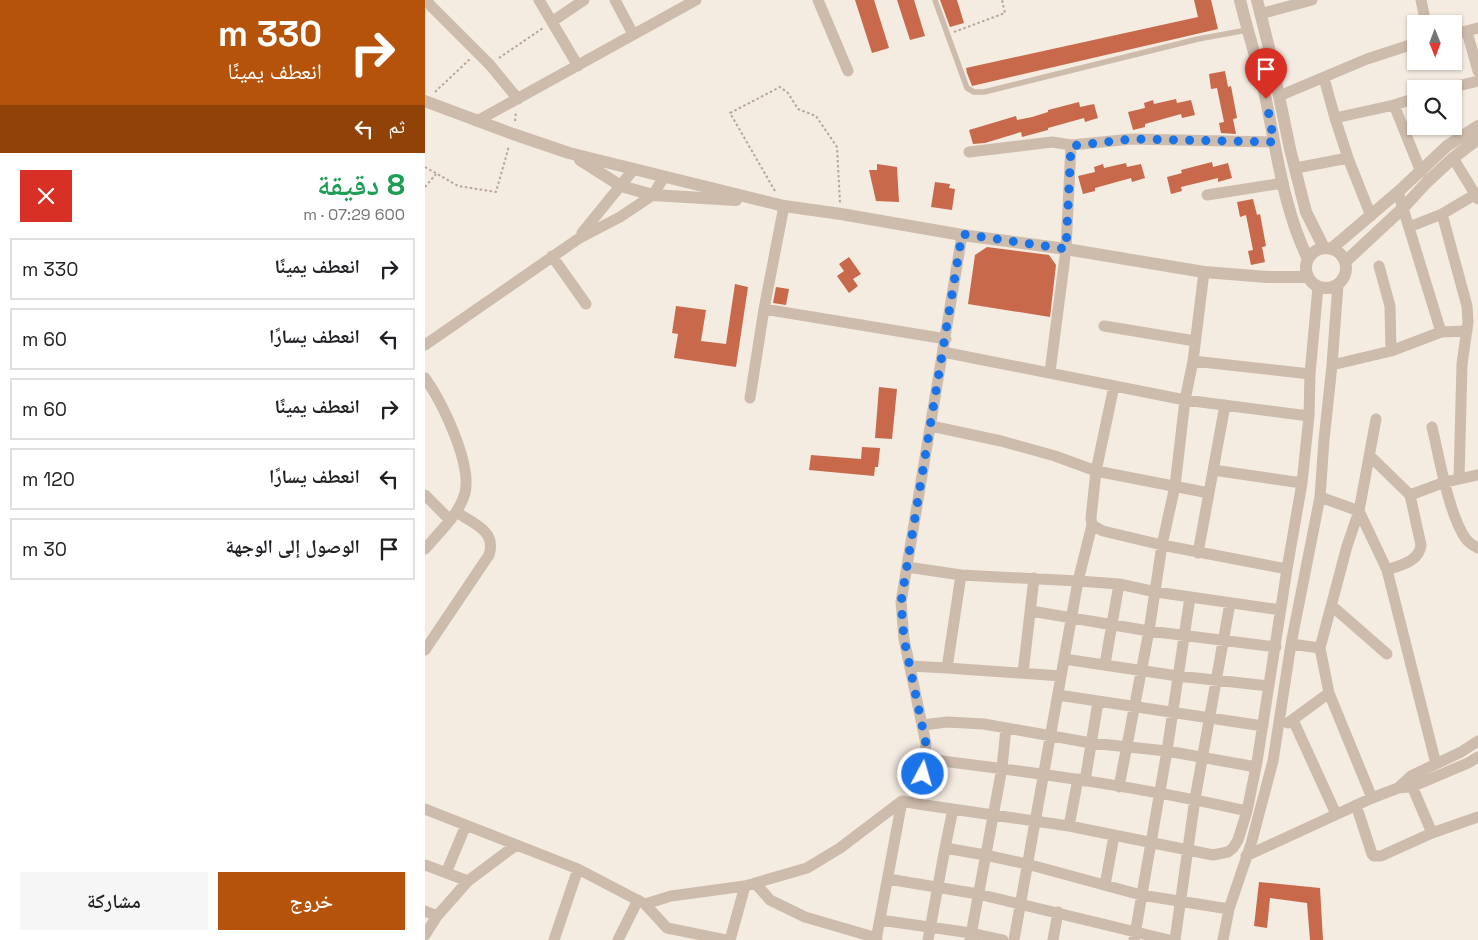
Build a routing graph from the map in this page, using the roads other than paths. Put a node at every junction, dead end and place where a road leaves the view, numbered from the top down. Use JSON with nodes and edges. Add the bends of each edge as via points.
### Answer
{"nodes":[{"id":1,"x":539,"y":0,"type":"edge"},
{"id":2,"x":584,"y":0,"type":"edge"},
{"id":3,"x":615,"y":0,"type":"edge"},
{"id":4,"x":696,"y":0,"type":"edge"},
{"id":5,"x":817,"y":0,"type":"edge"},
{"id":6,"x":935,"y":0,"type":"edge"},
{"id":7,"x":1240,"y":0,"type":"edge"},
{"id":8,"x":1257,"y":0,"type":"edge"},
{"id":9,"x":1312,"y":0,"type":"edge"},
{"id":10,"x":1421,"y":0,"type":"edge"},
{"id":11,"x":427,"y":3,"type":"edge"},
{"id":12,"x":1260,"y":14,"type":"junction"},
{"id":13,"x":1424,"y":15,"type":"edge"},
{"id":14,"x":553,"y":21,"type":"junction"},
{"id":15,"x":1247,"y":30,"type":"junction"},
{"id":16,"x":1472,"y":30,"type":"edge"},
{"id":17,"x":633,"y":34,"type":"junction"},
{"id":18,"x":1407,"y":46,"type":"edge"},
{"id":19,"x":578,"y":66,"type":"junction"},
{"id":20,"x":848,"y":71,"type":"dead end"},
{"id":21,"x":1478,"y":71,"type":"edge"},
{"id":22,"x":1324,"y":78,"type":"junction"},
{"id":23,"x":1478,"y":81,"type":"edge"},
{"id":24,"x":1462,"y":85,"type":"edge"},
{"id":25,"x":1279,"y":96,"type":"junction"},
{"id":26,"x":428,"y":98,"type":"edge"},
{"id":27,"x":518,"y":99,"type":"junction"},
{"id":28,"x":1407,"y":101,"type":"edge"},
{"id":29,"x":1394,"y":105,"type":"junction"},
{"id":30,"x":1335,"y":118,"type":"junction"},
{"id":31,"x":477,"y":121,"type":"junction"},
{"id":32,"x":1478,"y":126,"type":"edge"},
{"id":33,"x":1478,"y":139,"type":"edge"},
{"id":34,"x":1274,"y":142,"type":"junction"},
{"id":35,"x":1071,"y":146,"type":"junction"},
{"id":36,"x":969,"y":152,"type":"dead end"},
{"id":37,"x":569,"y":154,"type":"junction"},
{"id":38,"x":1348,"y":158,"type":"junction"},
{"id":39,"x":1453,"y":158,"type":"junction"},
{"id":40,"x":1295,"y":168,"type":"junction"},
{"id":41,"x":635,"y":169,"type":"junction"},
{"id":42,"x":1421,"y":172,"type":"junction"},
{"id":43,"x":663,"y":176,"type":"junction"},
{"id":44,"x":1283,"y":183,"type":"junction"},
{"id":45,"x":621,"y":186,"type":"junction"},
{"id":46,"x":1398,"y":192,"type":"junction"},
{"id":47,"x":653,"y":195,"type":"junction"},
{"id":48,"x":1207,"y":195,"type":"dead end"},
{"id":49,"x":1477,"y":197,"type":"edge"},
{"id":50,"x":769,"y":202,"type":"junction"},
{"id":51,"x":784,"y":206,"type":"junction"},
{"id":52,"x":1403,"y":208,"type":"junction"},
{"id":53,"x":1442,"y":214,"type":"junction"},
{"id":54,"x":1371,"y":216,"type":"junction"},
{"id":55,"x":1409,"y":227,"type":"junction"},
{"id":56,"x":962,"y":234,"type":"junction"},
{"id":57,"x":578,"y":239,"type":"junction"},
{"id":58,"x":1066,"y":249,"type":"junction"},
{"id":59,"x":1328,"y":249,"type":"junction"},
{"id":60,"x":552,"y":256,"type":"junction"},
{"id":61,"x":1308,"y":260,"type":"junction"},
{"id":62,"x":1345,"y":262,"type":"junction"},
{"id":63,"x":1379,"y":266,"type":"dead end"},
{"id":64,"x":1204,"y":272,"type":"junction"},
{"id":65,"x":1308,"y":277,"type":"junction"},
{"id":66,"x":1339,"y":284,"type":"junction"},
{"id":67,"x":1317,"y":287,"type":"junction"},
{"id":68,"x":586,"y":304,"type":"dead end"},
{"id":69,"x":764,"y":309,"type":"junction"},
{"id":70,"x":1104,"y":326,"type":"dead end"},
{"id":71,"x":1441,"y":332,"type":"junction"},
{"id":72,"x":1467,"y":332,"type":"junction"},
{"id":73,"x":945,"y":339,"type":"junction"},
{"id":74,"x":1195,"y":341,"type":"junction"},
{"id":75,"x":425,"y":345,"type":"edge"},
{"id":76,"x":1391,"y":351,"type":"junction"},
{"id":77,"x":943,"y":352,"type":"junction"},
{"id":78,"x":1193,"y":361,"type":"junction"},
{"id":79,"x":1333,"y":365,"type":"junction"},
{"id":80,"x":1051,"y":372,"type":"junction"},
{"id":81,"x":1310,"y":374,"type":"junction"},
{"id":82,"x":425,"y":378,"type":"edge"},
{"id":83,"x":1114,"y":386,"type":"junction"},
{"id":84,"x":750,"y":398,"type":"dead end"},
{"id":85,"x":1185,"y":400,"type":"junction"},
{"id":86,"x":1225,"y":405,"type":"junction"},
{"id":87,"x":1309,"y":416,"type":"junction"},
{"id":88,"x":1376,"y":419,"type":"dead end"},
{"id":89,"x":931,"y":426,"type":"junction"},
{"id":90,"x":1432,"y":427,"type":"dead end"},
{"id":91,"x":1370,"y":456,"type":"junction"},
{"id":92,"x":1213,"y":470,"type":"junction"},
{"id":93,"x":1096,"y":472,"type":"junction"},
{"id":94,"x":1478,"y":475,"type":"edge"},
{"id":95,"x":1459,"y":479,"type":"junction"},
{"id":96,"x":1445,"y":482,"type":"junction"},
{"id":97,"x":1302,"y":484,"type":"junction"},
{"id":98,"x":1175,"y":486,"type":"junction"},
{"id":99,"x":1209,"y":493,"type":"junction"},
{"id":100,"x":425,"y":494,"type":"edge"},
{"id":101,"x":1410,"y":495,"type":"junction"},
{"id":102,"x":1320,"y":497,"type":"junction"},
{"id":103,"x":1359,"y":511,"type":"junction"},
{"id":104,"x":453,"y":516,"type":"junction"},
{"id":105,"x":1092,"y":525,"type":"junction"},
{"id":106,"x":1162,"y":545,"type":"junction"},
{"id":107,"x":1478,"y":548,"type":"edge"},
{"id":108,"x":425,"y":549,"type":"edge"},
{"id":109,"x":1198,"y":553,"type":"junction"},
{"id":110,"x":907,"y":567,"type":"junction"},
{"id":111,"x":1287,"y":569,"type":"junction"},
{"id":112,"x":1387,"y":570,"type":"junction"},
{"id":113,"x":961,"y":575,"type":"junction"},
{"id":114,"x":1035,"y":578,"type":"junction"},
{"id":115,"x":1078,"y":581,"type":"junction"},
{"id":116,"x":1119,"y":584,"type":"junction"},
{"id":117,"x":1156,"y":592,"type":"junction"},
{"id":118,"x":1190,"y":597,"type":"junction"},
{"id":119,"x":1230,"y":603,"type":"junction"},
{"id":120,"x":1332,"y":606,"type":"junction"},
{"id":121,"x":1281,"y":610,"type":"junction"},
{"id":122,"x":1031,"y":611,"type":"junction"},
{"id":123,"x":1072,"y":618,"type":"junction"},
{"id":124,"x":1112,"y":624,"type":"junction"},
{"id":125,"x":1149,"y":631,"type":"junction"},
{"id":126,"x":1184,"y":636,"type":"junction"},
{"id":127,"x":1224,"y":641,"type":"junction"},
{"id":128,"x":1291,"y":644,"type":"junction"},
{"id":129,"x":1276,"y":647,"type":"junction"},
{"id":130,"x":1320,"y":648,"type":"junction"},
{"id":131,"x":425,"y":650,"type":"edge"},
{"id":132,"x":1387,"y":654,"type":"dead end"},
{"id":133,"x":1064,"y":659,"type":"junction"},
{"id":134,"x":1105,"y":664,"type":"junction"},
{"id":135,"x":910,"y":666,"type":"junction"},
{"id":136,"x":947,"y":668,"type":"junction"},
{"id":137,"x":1141,"y":671,"type":"junction"},
{"id":138,"x":1023,"y":673,"type":"junction"},
{"id":139,"x":1061,"y":676,"type":"junction"},
{"id":140,"x":1178,"y":676,"type":"junction"},
{"id":141,"x":1217,"y":681,"type":"junction"},
{"id":142,"x":1269,"y":686,"type":"junction"},
{"id":143,"x":1329,"y":693,"type":"junction"},
{"id":144,"x":1058,"y":695,"type":"junction"},
{"id":145,"x":1097,"y":702,"type":"junction"},
{"id":146,"x":1134,"y":706,"type":"junction"},
{"id":147,"x":1173,"y":712,"type":"junction"},
{"id":148,"x":1210,"y":718,"type":"junction"},
{"id":149,"x":1293,"y":720,"type":"junction"},
{"id":150,"x":923,"y":725,"type":"junction"},
{"id":151,"x":1263,"y":726,"type":"junction"},
{"id":152,"x":1006,"y":728,"type":"junction"},
{"id":153,"x":1278,"y":729,"type":"junction"},
{"id":154,"x":1050,"y":736,"type":"junction"},
{"id":155,"x":1478,"y":741,"type":"edge"},
{"id":156,"x":1091,"y":743,"type":"junction"},
{"id":157,"x":1127,"y":746,"type":"junction"},
{"id":158,"x":1167,"y":751,"type":"junction"},
{"id":159,"x":1478,"y":757,"type":"edge"},
{"id":160,"x":1204,"y":758,"type":"junction"},
{"id":161,"x":925,"y":759,"type":"junction"},
{"id":162,"x":1436,"y":764,"type":"junction"},
{"id":163,"x":1256,"y":766,"type":"junction"},
{"id":164,"x":1002,"y":768,"type":"junction"},
{"id":165,"x":1042,"y":774,"type":"junction"},
{"id":166,"x":1081,"y":780,"type":"junction"},
{"id":167,"x":1412,"y":786,"type":"junction"},
{"id":168,"x":1119,"y":787,"type":"junction"},
{"id":169,"x":1398,"y":788,"type":"junction"},
{"id":170,"x":1160,"y":793,"type":"junction"},
{"id":171,"x":1371,"y":798,"type":"junction"},
{"id":172,"x":1195,"y":799,"type":"junction"},
{"id":173,"x":901,"y":801,"type":"junction"},
{"id":174,"x":919,"y":804,"type":"junction"},
{"id":175,"x":1356,"y":805,"type":"junction"},
{"id":176,"x":425,"y":809,"type":"edge"},
{"id":177,"x":953,"y":809,"type":"junction"},
{"id":178,"x":1247,"y":811,"type":"junction"},
{"id":179,"x":1337,"y":814,"type":"junction"},
{"id":180,"x":993,"y":815,"type":"junction"},
{"id":181,"x":1478,"y":817,"type":"edge"},
{"id":182,"x":1036,"y":822,"type":"junction"},
{"id":183,"x":466,"y":825,"type":"junction"},
{"id":184,"x":1069,"y":826,"type":"junction"},
{"id":185,"x":1432,"y":833,"type":"junction"},
{"id":186,"x":1114,"y":836,"type":"junction"},
{"id":187,"x":1151,"y":843,"type":"junction"},
{"id":188,"x":517,"y":845,"type":"junction"},
{"id":189,"x":945,"y":848,"type":"junction"},
{"id":190,"x":1189,"y":850,"type":"junction"},
{"id":191,"x":985,"y":855,"type":"junction"},
{"id":192,"x":1246,"y":856,"type":"junction"},
{"id":193,"x":425,"y":864,"type":"edge"},
{"id":194,"x":1027,"y":864,"type":"junction"},
{"id":195,"x":578,"y":868,"type":"junction"},
{"id":196,"x":446,"y":872,"type":"junction"},
{"id":197,"x":888,"y":879,"type":"junction"},
{"id":198,"x":468,"y":881,"type":"junction"},
{"id":199,"x":750,"y":884,"type":"junction"},
{"id":200,"x":1105,"y":885,"type":"junction"},
{"id":201,"x":938,"y":886,"type":"junction"},
{"id":202,"x":978,"y":894,"type":"junction"},
{"id":203,"x":1141,"y":895,"type":"junction"},
{"id":204,"x":1181,"y":901,"type":"junction"},
{"id":205,"x":641,"y":902,"type":"junction"},
{"id":206,"x":1020,"y":904,"type":"junction"},
{"id":207,"x":1229,"y":909,"type":"junction"},
{"id":208,"x":425,"y":912,"type":"edge"},
{"id":209,"x":1058,"y":912,"type":"junction"},
{"id":210,"x":437,"y":916,"type":"junction"},
{"id":211,"x":880,"y":920,"type":"junction"},
{"id":212,"x":931,"y":927,"type":"junction"},
{"id":213,"x":667,"y":934,"type":"edge"},
{"id":214,"x":425,"y":935,"type":"edge"},
{"id":215,"x":1135,"y":936,"type":"edge"},
{"id":216,"x":970,"y":937,"type":"edge"},
{"id":217,"x":877,"y":939,"type":"edge"},
{"id":218,"x":554,"y":940,"type":"edge"},
{"id":219,"x":617,"y":940,"type":"edge"},
{"id":220,"x":728,"y":940,"type":"edge"},
{"id":221,"x":928,"y":940,"type":"edge"},
{"id":222,"x":1003,"y":940,"type":"edge"},
{"id":223,"x":1014,"y":940,"type":"edge"},
{"id":224,"x":1053,"y":940,"type":"edge"},
{"id":225,"x":1169,"y":940,"type":"edge"},
{"id":226,"x":1175,"y":940,"type":"edge"},
{"id":227,"x":1223,"y":940,"type":"edge"}],
"edges":[{"from":1,"to":14,"type":"street"},
{"from":2,"to":14,"type":"street"},
{"from":3,"to":17,"type":"street"},
{"from":4,"to":17,"type":"street"},
{"from":5,"to":20,"type":"street"},
{"from":6,"to":15,"type":"lane","via":[[967,88],[974,92]]},
{"from":7,"to":15,"type":"street"},
{"from":8,"to":12,"type":"street"},
{"from":9,"to":12,"type":"street"},
{"from":10,"to":13,"type":"street"},
{"from":11,"to":27,"type":"street","via":[[490,65]]},
{"from":12,"to":25,"type":"street"},
{"from":14,"to":19,"type":"street"},
{"from":15,"to":34,"type":"street"},
{"from":16,"to":21,"type":"street"},
{"from":17,"to":19,"type":"street"},
{"from":18,"to":22,"type":"street"},
{"from":19,"to":27,"type":"street"},
{"from":22,"to":25,"type":"street"},
{"from":22,"to":30,"type":"street"},
{"from":23,"to":24,"type":"street"},
{"from":25,"to":40,"type":"street"},
{"from":26,"to":31,"type":"street"},
{"from":27,"to":31,"type":"street"},
{"from":28,"to":29,"type":"street"},
{"from":29,"to":30,"type":"street"},
{"from":29,"to":42,"type":"street"},
{"from":30,"to":38,"type":"street"},
{"from":31,"to":37,"type":"street"},
{"from":32,"to":42,"type":"street","via":[[1447,146]]},
{"from":33,"to":39,"type":"street"},
{"from":34,"to":35,"type":"street","via":[[1132,139]]},
{"from":34,"to":44,"type":"street"},
{"from":35,"to":36,"type":"street","via":[[1052,142]]},
{"from":35,"to":58,"type":"street"},
{"from":37,"to":41,"type":"street"},
{"from":37,"to":45,"type":"street"},
{"from":38,"to":40,"type":"street"},
{"from":38,"to":54,"type":"street"},
{"from":39,"to":49,"type":"street"},
{"from":39,"to":52,"type":"street"},
{"from":40,"to":59,"type":"street","via":[[1306,212]]},
{"from":41,"to":43,"type":"street"},
{"from":41,"to":45,"type":"street"},
{"from":42,"to":46,"type":"street"},
{"from":43,"to":47,"type":"street"},
{"from":43,"to":50,"type":"street"},
{"from":44,"to":48,"type":"street"},
{"from":44,"to":61,"type":"street","via":[[1297,236]]},
{"from":45,"to":47,"type":"street"},
{"from":45,"to":57,"type":"street"},
{"from":46,"to":52,"type":"street"},
{"from":46,"to":54,"type":"street"},
{"from":47,"to":50,"type":"street"},
{"from":47,"to":57,"type":"street"},
{"from":49,"to":53,"type":"street"},
{"from":50,"to":51,"type":"street"},
{"from":51,"to":56,"type":"street"},
{"from":51,"to":69,"type":"street"},
{"from":52,"to":55,"type":"street"},
{"from":52,"to":62,"type":"street"},
{"from":53,"to":55,"type":"street"},
{"from":53,"to":72,"type":"street","via":[[1467,306]]},
{"from":54,"to":59,"type":"street"},
{"from":55,"to":71,"type":"street"},
{"from":56,"to":58,"type":"street"},
{"from":56,"to":73,"type":"street"},
{"from":57,"to":60,"type":"street"},
{"from":58,"to":64,"type":"street"},
{"from":58,"to":80,"type":"street"},
{"from":59,"to":61,"type":"street","via":[[1315,252]]},
{"from":59,"to":62,"type":"street","via":[[1341,255]]},
{"from":60,"to":68,"type":"street"},
{"from":60,"to":75,"type":"street"},
{"from":61,"to":65,"type":"street"},
{"from":62,"to":66,"type":"street","via":[[1345,276]]},
{"from":63,"to":76,"type":"street","via":[[1390,306]]},
{"from":64,"to":65,"type":"street"},
{"from":64,"to":74,"type":"street"},
{"from":65,"to":67,"type":"street"},
{"from":66,"to":67,"type":"street"},
{"from":66,"to":79,"type":"street"},
{"from":67,"to":81,"type":"street"},
{"from":69,"to":73,"type":"street"},
{"from":69,"to":84,"type":"street"},
{"from":70,"to":74,"type":"street"},
{"from":71,"to":72,"type":"street"},
{"from":71,"to":76,"type":"street"},
{"from":72,"to":95,"type":"street","via":[[1462,364]]},
{"from":73,"to":77,"type":"street"},
{"from":74,"to":78,"type":"street"},
{"from":76,"to":79,"type":"street"},
{"from":77,"to":80,"type":"street"},
{"from":77,"to":89,"type":"street"},
{"from":78,"to":81,"type":"street"},
{"from":78,"to":85,"type":"street"},
{"from":79,"to":102,"type":"street"},
{"from":80,"to":83,"type":"street"},
{"from":81,"to":87,"type":"street"},
{"from":82,"to":104,"type":"street","via":[[447,418],[465,470],[465,494]]},
{"from":83,"to":85,"type":"street"},
{"from":83,"to":93,"type":"street"},
{"from":85,"to":86,"type":"street"},
{"from":85,"to":98,"type":"street"},
{"from":86,"to":87,"type":"street"},
{"from":86,"to":92,"type":"street"},
{"from":87,"to":97,"type":"street"},
{"from":88,"to":91,"type":"street"},
{"from":89,"to":93,"type":"street","via":[[1055,456]]},
{"from":89,"to":110,"type":"street"},
{"from":90,"to":96,"type":"street"},
{"from":91,"to":101,"type":"street"},
{"from":91,"to":103,"type":"street"},
{"from":92,"to":97,"type":"street"},
{"from":92,"to":99,"type":"street"},
{"from":93,"to":98,"type":"street"},
{"from":93,"to":105,"type":"street"},
{"from":94,"to":95,"type":"street"},
{"from":95,"to":96,"type":"street"},
{"from":96,"to":101,"type":"street"},
{"from":96,"to":107,"type":"street","via":[[1459,527],[1467,540]]},
{"from":97,"to":111,"type":"street"},
{"from":98,"to":99,"type":"street"},
{"from":98,"to":106,"type":"street"},
{"from":99,"to":109,"type":"street"},
{"from":100,"to":104,"type":"street"},
{"from":101,"to":112,"type":"street","via":[[1420,551],[1413,559]]},
{"from":102,"to":103,"type":"street"},
{"from":102,"to":128,"type":"street"},
{"from":103,"to":112,"type":"street"},
{"from":103,"to":120,"type":"street"},
{"from":104,"to":108,"type":"street"},
{"from":104,"to":131,"type":"street","via":[[484,530],[492,547]]},
{"from":105,"to":106,"type":"street","via":[[1103,532]]},
{"from":105,"to":115,"type":"street"},
{"from":106,"to":109,"type":"street"},
{"from":106,"to":117,"type":"street"},
{"from":109,"to":111,"type":"street"},
{"from":110,"to":113,"type":"street"},
{"from":110,"to":135,"type":"street","via":[[901,602]]},
{"from":111,"to":121,"type":"street"},
{"from":112,"to":162,"type":"street"},
{"from":113,"to":114,"type":"street"},
{"from":113,"to":136,"type":"street"},
{"from":114,"to":115,"type":"street"},
{"from":114,"to":122,"type":"street"},
{"from":115,"to":116,"type":"street"},
{"from":115,"to":123,"type":"street"},
{"from":116,"to":117,"type":"street"},
{"from":116,"to":124,"type":"street"},
{"from":117,"to":118,"type":"street"},
{"from":117,"to":125,"type":"street"},
{"from":118,"to":119,"type":"street"},
{"from":118,"to":126,"type":"street"},
{"from":119,"to":121,"type":"street"},
{"from":119,"to":127,"type":"street"},
{"from":120,"to":130,"type":"street"},
{"from":120,"to":132,"type":"street"},
{"from":121,"to":129,"type":"street"},
{"from":122,"to":123,"type":"street"},
{"from":122,"to":138,"type":"street"},
{"from":123,"to":124,"type":"street"},
{"from":123,"to":133,"type":"street"},
{"from":124,"to":125,"type":"street"},
{"from":124,"to":134,"type":"street"},
{"from":125,"to":126,"type":"street"},
{"from":125,"to":137,"type":"street"},
{"from":126,"to":127,"type":"street"},
{"from":126,"to":140,"type":"street"},
{"from":127,"to":129,"type":"street"},
{"from":127,"to":141,"type":"street"},
{"from":128,"to":130,"type":"street"},
{"from":128,"to":153,"type":"street"},
{"from":129,"to":142,"type":"street"},
{"from":130,"to":143,"type":"street"},
{"from":133,"to":134,"type":"street"},
{"from":133,"to":139,"type":"street"},
{"from":134,"to":137,"type":"street"},
{"from":135,"to":136,"type":"street"},
{"from":135,"to":150,"type":"street"},
{"from":136,"to":138,"type":"street"},
{"from":137,"to":140,"type":"street"},
{"from":137,"to":146,"type":"street"},
{"from":138,"to":139,"type":"street"},
{"from":139,"to":144,"type":"street"},
{"from":140,"to":141,"type":"street"},
{"from":140,"to":147,"type":"street"},
{"from":141,"to":142,"type":"street"},
{"from":141,"to":148,"type":"street"},
{"from":142,"to":151,"type":"street"},
{"from":143,"to":149,"type":"street"},
{"from":143,"to":171,"type":"street"},
{"from":144,"to":145,"type":"street"},
{"from":144,"to":154,"type":"street"},
{"from":145,"to":146,"type":"street"},
{"from":145,"to":156,"type":"street"},
{"from":146,"to":147,"type":"street"},
{"from":146,"to":157,"type":"street"},
{"from":147,"to":148,"type":"street"},
{"from":147,"to":158,"type":"street"},
{"from":148,"to":151,"type":"street"},
{"from":148,"to":160,"type":"street"},
{"from":149,"to":153,"type":"street"},
{"from":149,"to":179,"type":"street"},
{"from":150,"to":152,"type":"street","via":[[947,722]]},
{"from":150,"to":161,"type":"street"},
{"from":151,"to":163,"type":"street"},
{"from":152,"to":154,"type":"street"},
{"from":152,"to":164,"type":"street"},
{"from":153,"to":192,"type":"street","via":[[1262,807]]},
{"from":154,"to":156,"type":"street"},
{"from":154,"to":165,"type":"street"},
{"from":155,"to":162,"type":"street"},
{"from":156,"to":157,"type":"street"},
{"from":156,"to":166,"type":"street"},
{"from":157,"to":158,"type":"street"},
{"from":157,"to":168,"type":"street"},
{"from":158,"to":160,"type":"street"},
{"from":158,"to":170,"type":"street"},
{"from":159,"to":167,"type":"street"},
{"from":160,"to":163,"type":"street"},
{"from":160,"to":172,"type":"street"},
{"from":161,"to":164,"type":"street"},
{"from":161,"to":174,"type":"street"},
{"from":162,"to":169,"type":"street","via":[[1411,776]]},
{"from":163,"to":178,"type":"street"},
{"from":164,"to":165,"type":"street"},
{"from":164,"to":180,"type":"street"},
{"from":165,"to":166,"type":"street"},
{"from":165,"to":182,"type":"street"},
{"from":166,"to":168,"type":"street"},
{"from":166,"to":184,"type":"street"},
{"from":167,"to":169,"type":"street"},
{"from":167,"to":185,"type":"street"},
{"from":168,"to":170,"type":"street"},
{"from":169,"to":171,"type":"street"},
{"from":170,"to":172,"type":"street"},
{"from":170,"to":187,"type":"street"},
{"from":171,"to":175,"type":"street"},
{"from":172,"to":178,"type":"street"},
{"from":172,"to":190,"type":"street"},
{"from":173,"to":174,"type":"street"},
{"from":173,"to":197,"type":"street"},
{"from":173,"to":199,"type":"street","via":[[807,868]]},
{"from":174,"to":177,"type":"street"},
{"from":175,"to":179,"type":"street"},
{"from":175,"to":185,"type":"street","via":[[1374,856],[1381,856]]},
{"from":176,"to":183,"type":"street"},
{"from":177,"to":180,"type":"street"},
{"from":177,"to":189,"type":"street"},
{"from":178,"to":190,"type":"street","via":[[1238,840],[1228,852],[1213,855]]},
{"from":179,"to":192,"type":"street"},
{"from":180,"to":182,"type":"street"},
{"from":180,"to":191,"type":"street"},
{"from":181,"to":185,"type":"street"},
{"from":182,"to":184,"type":"street"},
{"from":182,"to":194,"type":"street"},
{"from":183,"to":188,"type":"street"},
{"from":183,"to":196,"type":"street"},
{"from":184,"to":186,"type":"street"},
{"from":186,"to":187,"type":"street"},
{"from":186,"to":200,"type":"street"},
{"from":187,"to":190,"type":"street"},
{"from":187,"to":203,"type":"street"},
{"from":188,"to":195,"type":"street"},
{"from":188,"to":198,"type":"street"},
{"from":189,"to":191,"type":"street"},
{"from":189,"to":201,"type":"street"},
{"from":190,"to":204,"type":"street"},
{"from":191,"to":194,"type":"street"},
{"from":191,"to":202,"type":"street"},
{"from":192,"to":207,"type":"street"},
{"from":193,"to":196,"type":"street"},
{"from":194,"to":200,"type":"street"},
{"from":194,"to":206,"type":"street"},
{"from":195,"to":205,"type":"street"},
{"from":195,"to":218,"type":"street"},
{"from":196,"to":198,"type":"street"},
{"from":197,"to":201,"type":"street"},
{"from":197,"to":211,"type":"street"},
{"from":198,"to":210,"type":"street"},
{"from":199,"to":205,"type":"street"},
{"from":199,"to":217,"type":"street","via":[[770,900],[805,917]]},
{"from":199,"to":220,"type":"street"},
{"from":200,"to":203,"type":"street"},
{"from":201,"to":202,"type":"street"},
{"from":201,"to":212,"type":"street"},
{"from":202,"to":206,"type":"street"},
{"from":202,"to":216,"type":"street"},
{"from":203,"to":204,"type":"street"},
{"from":203,"to":215,"type":"street"},
{"from":204,"to":207,"type":"street"},
{"from":204,"to":226,"type":"street"},
{"from":205,"to":213,"type":"street"},
{"from":205,"to":219,"type":"street"},
{"from":206,"to":209,"type":"street"},
{"from":206,"to":223,"type":"street"},
{"from":207,"to":227,"type":"street"},
{"from":208,"to":210,"type":"street"},
{"from":209,"to":215,"type":"street"},
{"from":209,"to":224,"type":"street"},
{"from":210,"to":214,"type":"street"},
{"from":211,"to":212,"type":"street"},
{"from":211,"to":217,"type":"street"},
{"from":212,"to":216,"type":"street"},
{"from":212,"to":221,"type":"street"},
{"from":213,"to":220,"type":"street"},
{"from":215,"to":225,"type":"street"},
{"from":216,"to":222,"type":"street"}]}
